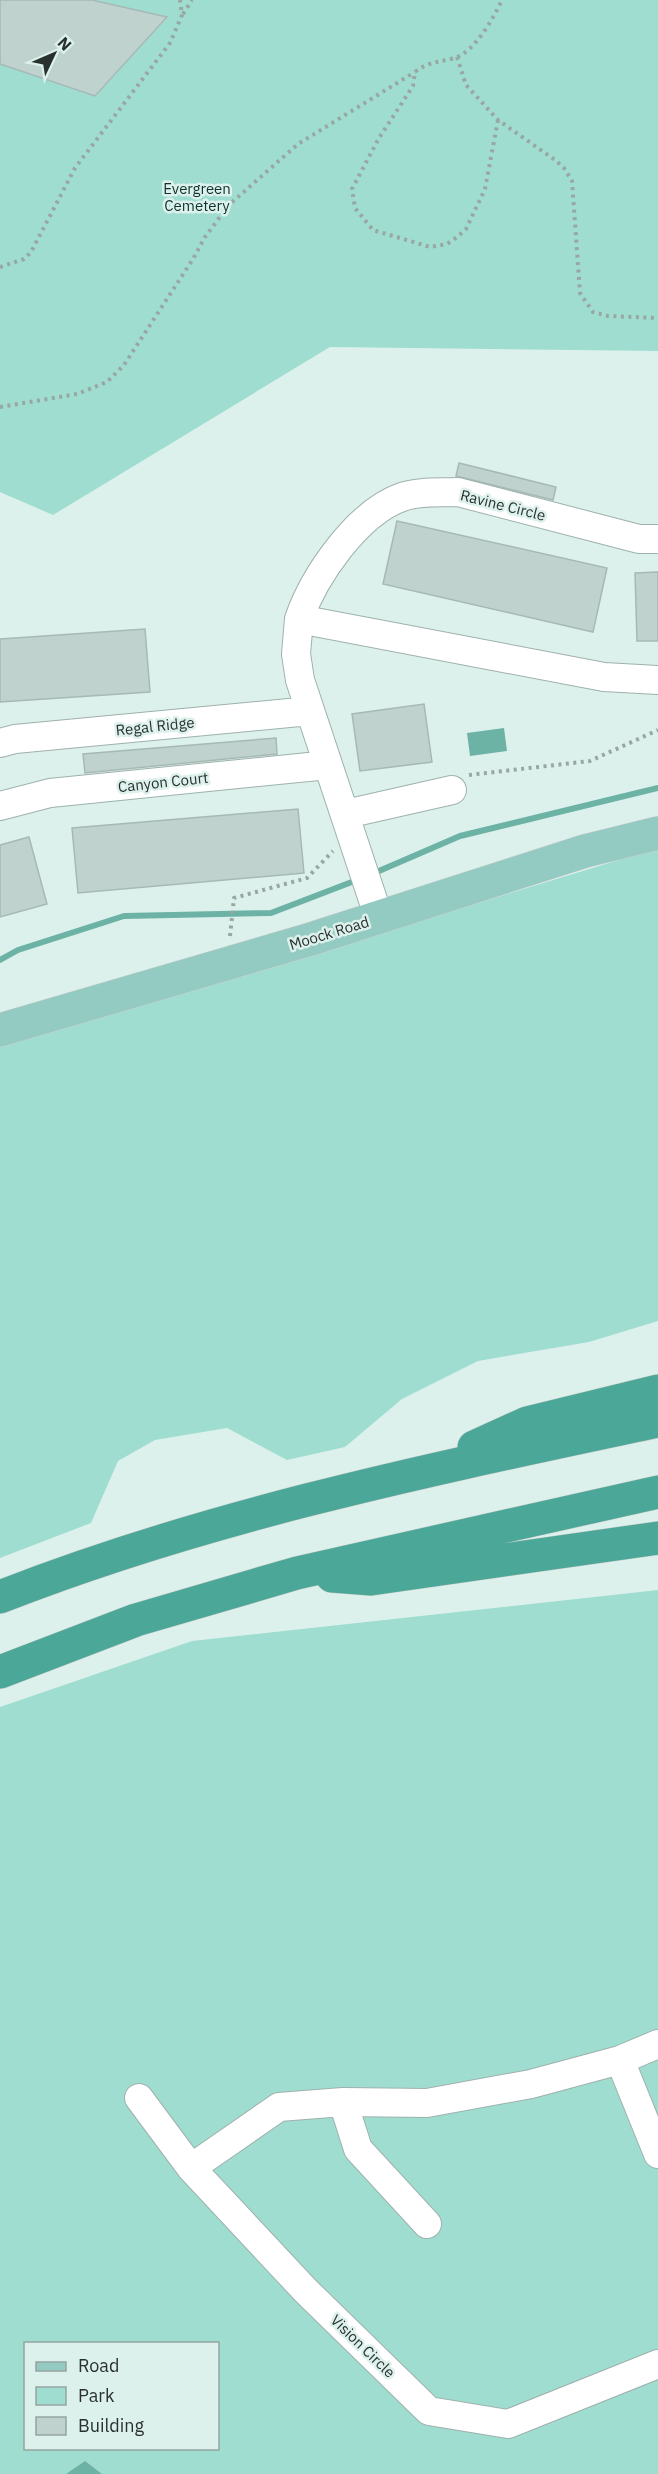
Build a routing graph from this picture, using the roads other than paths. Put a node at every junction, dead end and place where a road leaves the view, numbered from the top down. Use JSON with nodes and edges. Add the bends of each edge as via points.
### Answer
{"nodes":[{"id":1,"x":658,"y":538,"type":"edge"},
{"id":2,"x":299,"y":619,"type":"junction"},
{"id":3,"x":658,"y":680,"type":"edge"},
{"id":4,"x":310,"y":711,"type":"junction"},
{"id":5,"x":0,"y":743,"type":"edge"},
{"id":6,"x":328,"y":765,"type":"junction"},
{"id":7,"x":452,"y":790,"type":"road end"},
{"id":8,"x":0,"y":806,"type":"edge"},
{"id":9,"x":346,"y":814,"type":"junction"},
{"id":10,"x":658,"y":833,"type":"edge"},
{"id":11,"x":375,"y":906,"type":"junction"},
{"id":12,"x":0,"y":1030,"type":"edge"},
{"id":13,"x":658,"y":1390,"type":"edge"},
{"id":14,"x":658,"y":1421,"type":"edge"},
{"id":15,"x":409,"y":1476,"type":"junction"},
{"id":16,"x":658,"y":1492,"type":"edge"},
{"id":17,"x":658,"y":1538,"type":"edge"},
{"id":18,"x":297,"y":1573,"type":"junction"},
{"id":19,"x":0,"y":1597,"type":"edge"},
{"id":20,"x":0,"y":1672,"type":"edge"},
{"id":21,"x":658,"y":2044,"type":"edge"},
{"id":22,"x":620,"y":2060,"type":"junction"},
{"id":23,"x":139,"y":2098,"type":"dead end"},
{"id":24,"x":343,"y":2102,"type":"junction"},
{"id":25,"x":658,"y":2154,"type":"edge"},
{"id":26,"x":191,"y":2168,"type":"junction"},
{"id":27,"x":427,"y":2224,"type":"dead end"},
{"id":28,"x":658,"y":2364,"type":"edge"}],
"edges":[{"from":1,"to":2,"type":"street","name":"Ravine Circle","via":[[639,539],[458,492],[402,497],[354,530],[307,595]]},
{"from":2,"to":3,"type":"street","via":[[604,677]]},
{"from":2,"to":4,"type":"street","name":"Ravine Circle","via":[[296,654]]},
{"from":4,"to":5,"type":"street","name":"Regal Ridge"},
{"from":4,"to":6,"type":"street","name":"Ravine Circle"},
{"from":6,"to":8,"type":"street","name":"Canyon Court","via":[[50,793]]},
{"from":6,"to":9,"type":"street","name":"Ravine Circle"},
{"from":7,"to":9,"type":"street"},
{"from":9,"to":11,"type":"street","name":"Ravine Circle"},
{"from":10,"to":11,"type":"main road","name":"Moock Road"},
{"from":11,"to":12,"type":"main road","name":"Moock Road"},
{"from":13,"to":15,"type":"highway","via":[[527,1423]]},
{"from":14,"to":15,"type":"highway"},
{"from":15,"to":19,"type":"highway","via":[[209,1528],[53,1576]]},
{"from":16,"to":18,"type":"highway"},
{"from":17,"to":18,"type":"highway","via":[[371,1579]]},
{"from":18,"to":20,"type":"highway","via":[[136,1620]]},
{"from":21,"to":22,"type":"street"},
{"from":22,"to":24,"type":"street","via":[[531,2084],[427,2103]]},
{"from":22,"to":25,"type":"street"},
{"from":23,"to":26,"type":"street","name":"Vision Circle"},
{"from":24,"to":26,"type":"street","via":[[279,2108]]},
{"from":24,"to":27,"type":"street","via":[[358,2149]]},
{"from":26,"to":28,"type":"street","name":"Vision Circle","via":[[306,2291],[429,2411],[508,2424]]}]}
